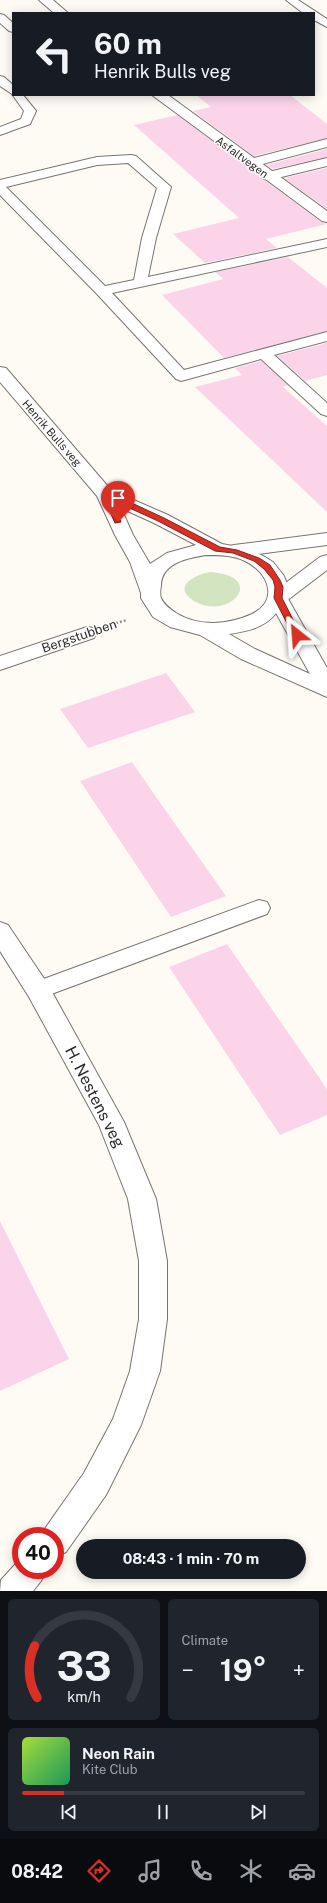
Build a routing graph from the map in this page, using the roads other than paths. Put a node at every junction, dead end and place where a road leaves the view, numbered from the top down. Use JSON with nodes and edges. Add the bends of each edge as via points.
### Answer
{"nodes":[{"id":1,"x":45,"y":0,"type":"edge"},
{"id":2,"x":291,"y":0,"type":"edge"},
{"id":3,"x":61,"y":12,"type":"edge"},
{"id":4,"x":309,"y":12,"type":"edge"},
{"id":5,"x":0,"y":17,"type":"edge"},
{"id":6,"x":315,"y":17,"type":"edge"},
{"id":7,"x":327,"y":24,"type":"edge"},
{"id":8,"x":12,"y":28,"type":"edge"},
{"id":9,"x":0,"y":80,"type":"edge"},
{"id":10,"x":12,"y":90,"type":"edge"},
{"id":11,"x":18,"y":96,"type":"edge"},
{"id":12,"x":160,"y":96,"type":"edge"},
{"id":13,"x":0,"y":131,"type":"edge"},
{"id":14,"x":327,"y":143,"type":"edge"},
{"id":15,"x":327,"y":162,"type":"edge"},
{"id":16,"x":251,"y":163,"type":"junction"},
{"id":17,"x":270,"y":176,"type":"junction"},
{"id":18,"x":0,"y":184,"type":"edge"},
{"id":19,"x":0,"y":188,"type":"edge"},
{"id":20,"x":327,"y":218,"type":"edge"},
{"id":21,"x":327,"y":243,"type":"edge"},
{"id":22,"x":140,"y":283,"type":"junction"},
{"id":23,"x":102,"y":291,"type":"junction"},
{"id":24,"x":327,"y":336,"type":"edge"},
{"id":25,"x":264,"y":354,"type":"junction"},
{"id":26,"x":0,"y":372,"type":"edge"},
{"id":27,"x":327,"y":411,"type":"edge"},
{"id":28,"x":105,"y":494,"type":"junction"},
{"id":29,"x":327,"y":539,"type":"edge"},
{"id":30,"x":226,"y":550,"type":"junction"},
{"id":31,"x":327,"y":561,"type":"edge"},
{"id":32,"x":149,"y":590,"type":"junction"},
{"id":33,"x":278,"y":598,"type":"junction"},
{"id":34,"x":206,"y":630,"type":"junction"},
{"id":35,"x":87,"y":633,"type":"road end"},
{"id":36,"x":0,"y":663,"type":"edge"},
{"id":37,"x":327,"y":685,"type":"edge"},
{"id":38,"x":327,"y":690,"type":"edge"},
{"id":39,"x":259,"y":908,"type":"dead end"},
{"id":40,"x":0,"y":931,"type":"edge"},
{"id":41,"x":38,"y":990,"type":"junction"},
{"id":42,"x":64,"y":1528,"type":"edge"},
{"id":43,"x":22,"y":1579,"type":"edge"},
{"id":44,"x":12,"y":1591,"type":"edge"}],
"edges":[{"from":1,"to":3,"type":"street"},
{"from":2,"to":4,"type":"lane"},
{"from":5,"to":8,"type":"lane"},
{"from":6,"to":7,"type":"lane"},
{"from":9,"to":10,"type":"lane"},
{"from":11,"to":13,"type":"lane","via":[[30,111],[26,121]]},
{"from":12,"to":16,"type":"street","name":"Asfaltvegen"},
{"from":14,"to":16,"type":"lane"},
{"from":15,"to":17,"type":"lane"},
{"from":16,"to":17,"type":"street","name":"Asfaltvegen"},
{"from":17,"to":20,"type":"street","name":"Asfaltvegen"},
{"from":18,"to":22,"type":"lane","via":[[97,161],[131,159],[164,187],[149,238]]},
{"from":19,"to":23,"type":"lane"},
{"from":21,"to":22,"type":"lane"},
{"from":22,"to":23,"type":"lane"},
{"from":23,"to":25,"type":"lane","via":[[181,376]]},
{"from":24,"to":25,"type":"lane"},
{"from":25,"to":27,"type":"lane"},
{"from":26,"to":28,"type":"street","name":"Henrik Bulls veg"},
{"from":28,"to":30,"type":"street","name":"Henrik Bulls veg"},
{"from":28,"to":32,"type":"street","name":"Henrik Bulls veg","via":[[140,562]]},
{"from":29,"to":30,"type":"street"},
{"from":30,"to":32,"type":"street","name":"Henrik Bulls veg","via":[[192,551],[171,559],[154,572]]},
{"from":30,"to":33,"type":"street","name":"Henrik Bulls veg","via":[[257,560],[267,567],[279,587]]},
{"from":31,"to":33,"type":"street"},
{"from":32,"to":34,"type":"street","name":"Henrik Bulls veg","via":[[150,598],[157,609],[173,621]]},
{"from":33,"to":34,"type":"street","name":"Henrik Bulls veg","via":[[273,607],[257,621],[234,629]]},
{"from":33,"to":37,"type":"street","name":"Henrik Bulls veg"},
{"from":34,"to":38,"type":"street","name":"Henrik Bulls veg","via":[[248,654]]},
{"from":35,"to":36,"type":"street","name":"Bergstubben"},
{"from":39,"to":41,"type":"lane"},
{"from":40,"to":41,"type":"street","name":"H. Nestens veg"},
{"from":41,"to":42,"type":"street","name":"H. Nestens veg","via":[[111,1122],[142,1199],[153,1261],[153,1319],[145,1371],[126,1425],[95,1484]]},
{"from":43,"to":44,"type":"street"}]}
